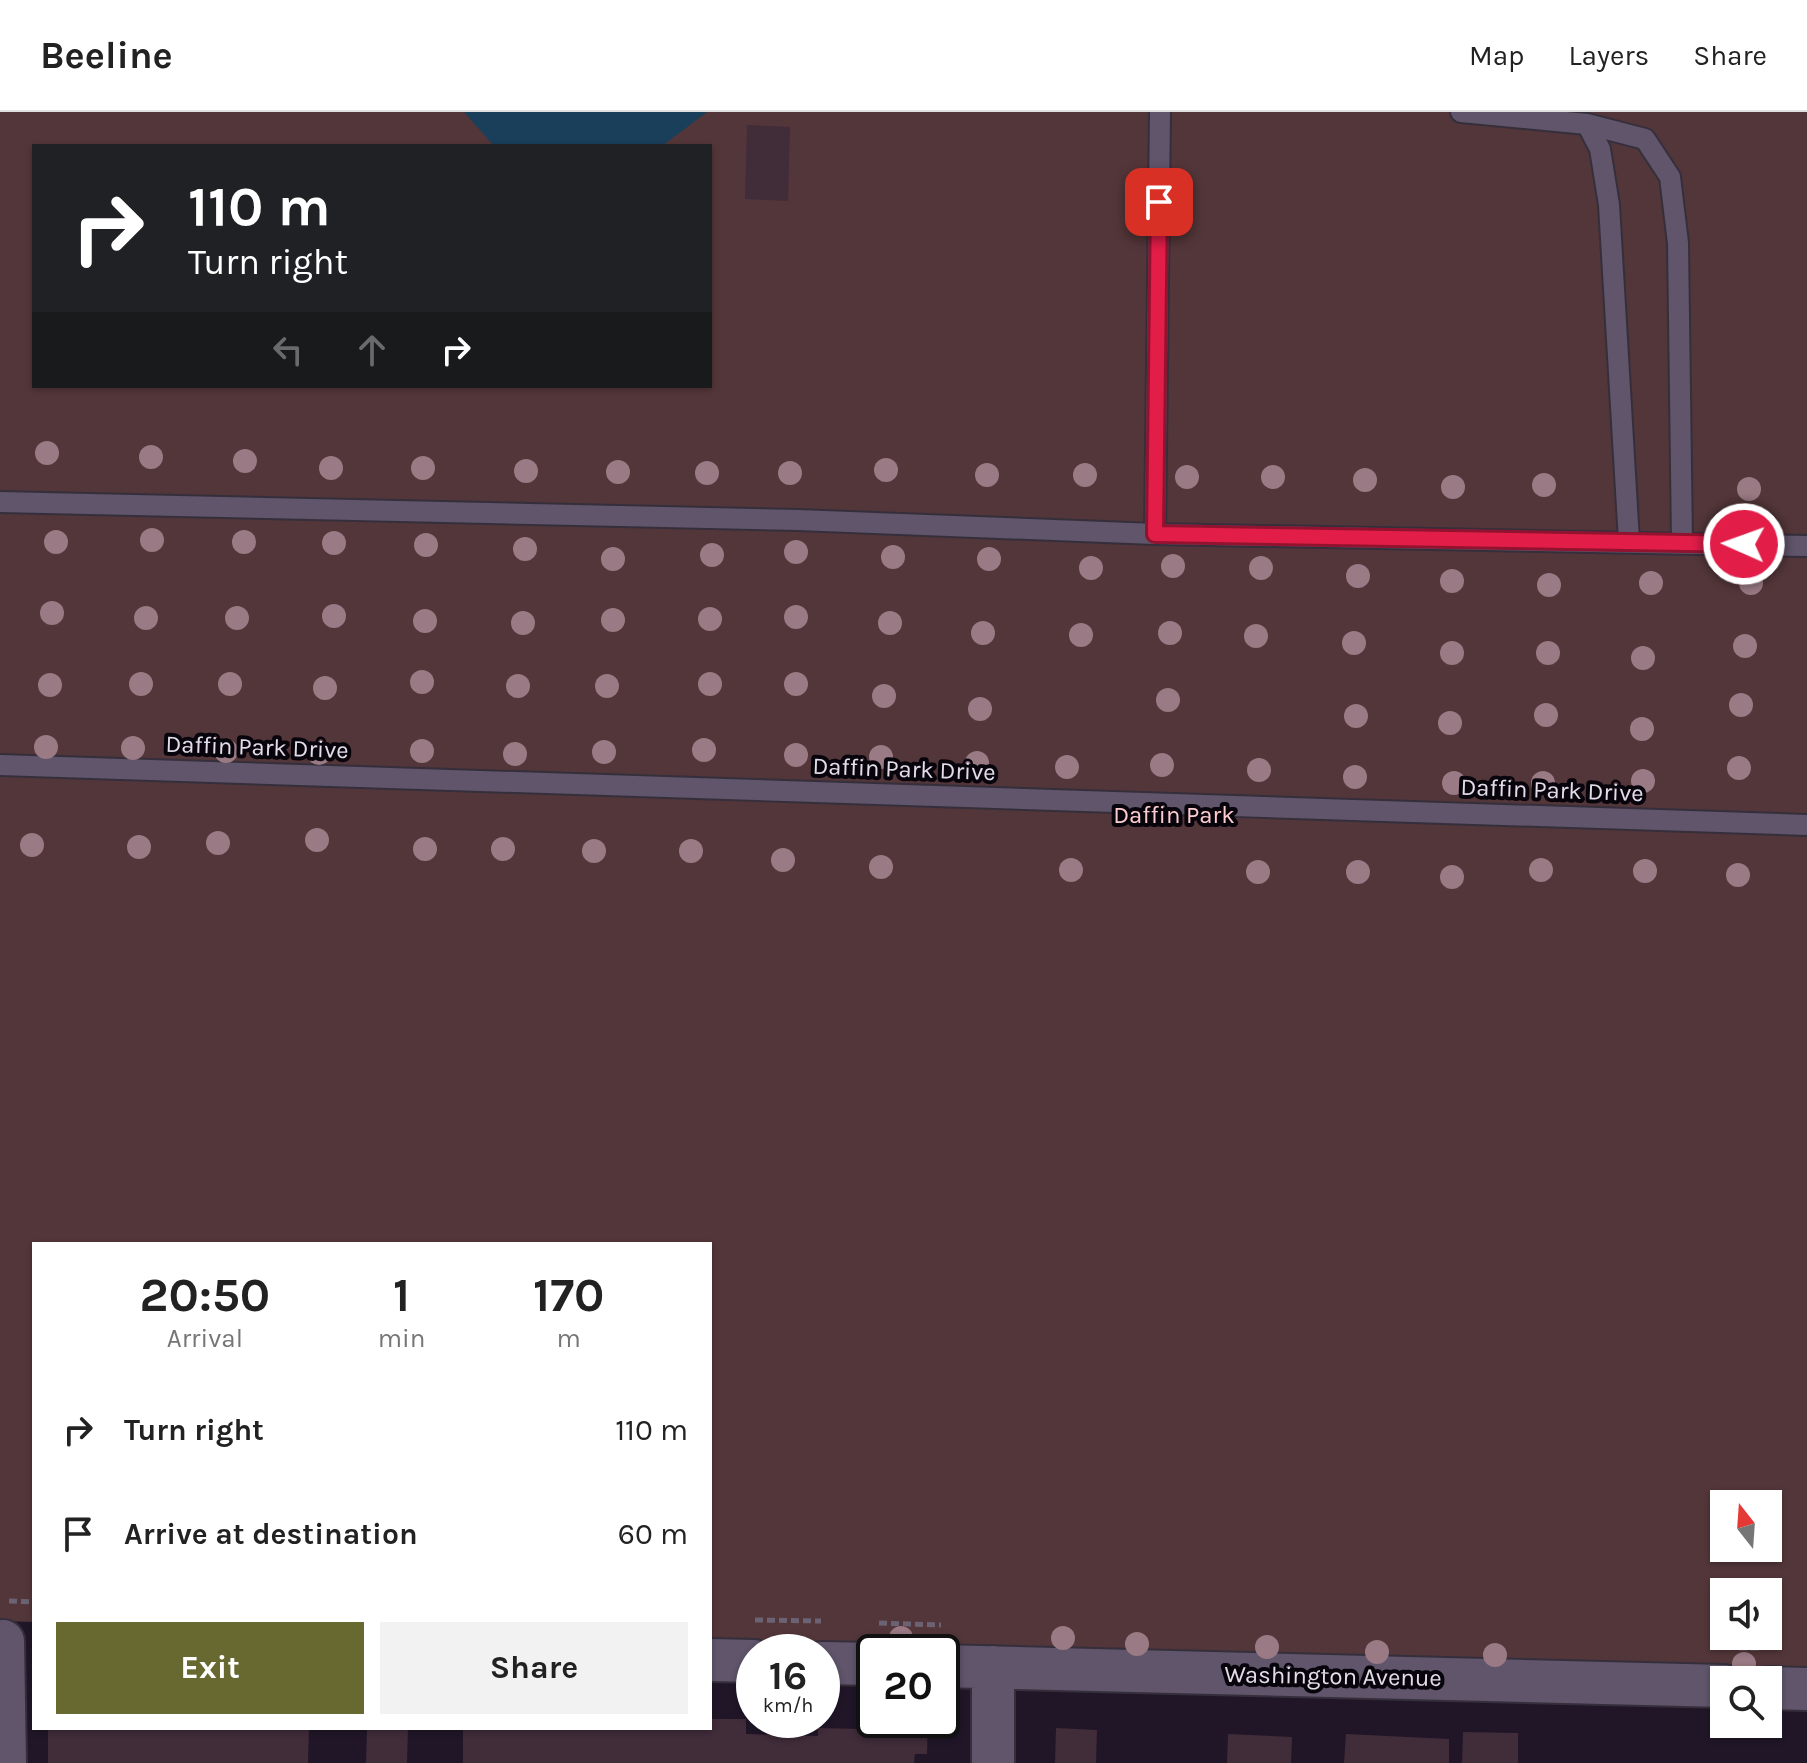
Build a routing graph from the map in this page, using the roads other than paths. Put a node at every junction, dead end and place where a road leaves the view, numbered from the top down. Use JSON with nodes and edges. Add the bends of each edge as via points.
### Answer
{"nodes":[{"id":1,"x":1160,"y":112,"type":"edge"},
{"id":2,"x":1461,"y":112,"type":"edge"},
{"id":3,"x":1587,"y":124,"type":"junction"},
{"id":4,"x":0,"y":502,"type":"edge"},
{"id":5,"x":1155,"y":534,"type":"junction"},
{"id":6,"x":1629,"y":541,"type":"junction"},
{"id":7,"x":1682,"y":542,"type":"junction"},
{"id":8,"x":1807,"y":546,"type":"edge"},
{"id":9,"x":0,"y":765,"type":"edge"},
{"id":10,"x":1807,"y":825,"type":"edge"},
{"id":11,"x":9,"y":1631,"type":"edge"},
{"id":12,"x":712,"y":1660,"type":"edge"},
{"id":13,"x":736,"y":1661,"type":"edge"},
{"id":14,"x":960,"y":1666,"type":"edge"},
{"id":15,"x":993,"y":1667,"type":"junction"},
{"id":16,"x":1710,"y":1686,"type":"edge"},
{"id":17,"x":1782,"y":1688,"type":"edge"},
{"id":18,"x":1807,"y":1689,"type":"edge"},
{"id":19,"x":5,"y":1763,"type":"edge"},
{"id":20,"x":993,"y":1763,"type":"edge"}],
"edges":[{"from":1,"to":5,"type":"lane"},
{"from":2,"to":3,"type":"lane"},
{"from":3,"to":6,"type":"lane","via":[[1600,149],[1609,205]]},
{"from":3,"to":7,"type":"lane","via":[[1645,139],[1670,177],[1678,243]]},
{"from":4,"to":5,"type":"lane","via":[[798,520]]},
{"from":5,"to":6,"type":"lane"},
{"from":6,"to":7,"type":"lane"},
{"from":7,"to":8,"type":"lane"},
{"from":9,"to":10,"type":"lane","name":"Daffin Park Drive"},
{"from":11,"to":19,"type":"street"},
{"from":12,"to":13,"type":"street"},
{"from":14,"to":15,"type":"street","name":"Washington Avenue"},
{"from":15,"to":16,"type":"street","name":"Washington Avenue"},
{"from":15,"to":20,"type":"street"},
{"from":17,"to":18,"type":"street"}]}
